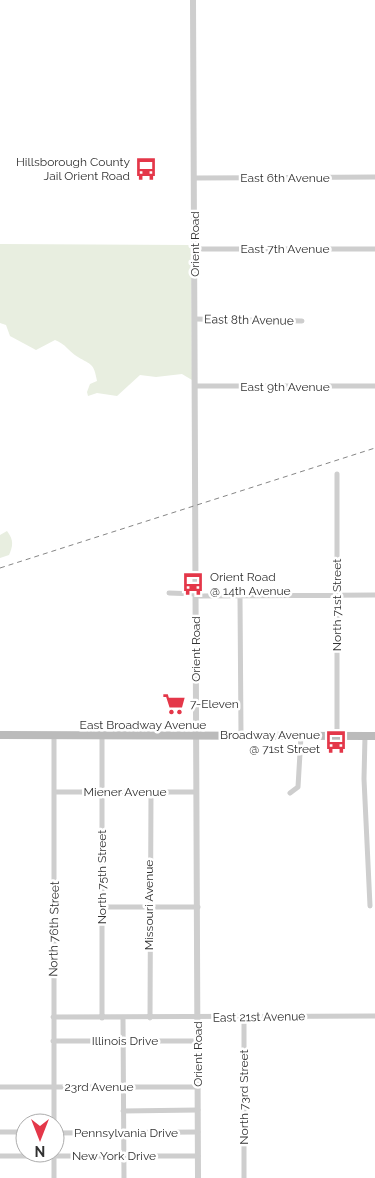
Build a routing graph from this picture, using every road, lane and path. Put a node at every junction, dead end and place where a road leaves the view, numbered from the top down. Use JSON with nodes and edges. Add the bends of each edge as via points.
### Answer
{"nodes":[{"id":1,"x":193,"y":0,"type":"edge"},
{"id":2,"x":375,"y":177,"type":"edge"},
{"id":3,"x":195,"y":178,"type":"junction"},
{"id":4,"x":195,"y":249,"type":"junction"},
{"id":5,"x":375,"y":249,"type":"edge"},
{"id":6,"x":195,"y":319,"type":"junction"},
{"id":7,"x":302,"y":322,"type":"dead end"},
{"id":8,"x":195,"y":386,"type":"junction"},
{"id":9,"x":375,"y":386,"type":"edge"},
{"id":10,"x":337,"y":474,"type":"dead end"},
{"id":11,"x":169,"y":593,"type":"dead end"},
{"id":12,"x":196,"y":595,"type":"junction"},
{"id":13,"x":337,"y":595,"type":"junction"},
{"id":14,"x":375,"y":595,"type":"edge"},
{"id":15,"x":240,"y":597,"type":"junction"},
{"id":16,"x":0,"y":735,"type":"edge"},
{"id":17,"x":54,"y":735,"type":"junction"},
{"id":18,"x":102,"y":736,"type":"junction"},
{"id":19,"x":196,"y":736,"type":"junction"},
{"id":20,"x":241,"y":736,"type":"junction"},
{"id":21,"x":300,"y":736,"type":"junction"},
{"id":22,"x":337,"y":736,"type":"junction"},
{"id":23,"x":365,"y":736,"type":"junction"},
{"id":24,"x":375,"y":736,"type":"edge"},
{"id":25,"x":55,"y":792,"type":"junction"},
{"id":26,"x":103,"y":792,"type":"junction"},
{"id":27,"x":151,"y":792,"type":"junction"},
{"id":28,"x":196,"y":792,"type":"junction"},
{"id":29,"x":290,"y":793,"type":"dead end"},
{"id":30,"x":370,"y":906,"type":"dead end"},
{"id":31,"x":102,"y":907,"type":"junction"},
{"id":32,"x":149,"y":907,"type":"junction"},
{"id":33,"x":198,"y":907,"type":"junction"},
{"id":34,"x":244,"y":1016,"type":"junction"},
{"id":35,"x":375,"y":1016,"type":"edge"},
{"id":36,"x":53,"y":1017,"type":"junction"},
{"id":37,"x":198,"y":1017,"type":"junction"},
{"id":38,"x":102,"y":1018,"type":"junction"},
{"id":39,"x":123,"y":1018,"type":"junction"},
{"id":40,"x":150,"y":1018,"type":"junction"},
{"id":41,"x":53,"y":1041,"type":"junction"},
{"id":42,"x":198,"y":1041,"type":"junction"},
{"id":43,"x":123,"y":1042,"type":"junction"},
{"id":44,"x":54,"y":1087,"type":"junction"},
{"id":45,"x":122,"y":1087,"type":"junction"},
{"id":46,"x":198,"y":1087,"type":"junction"},
{"id":47,"x":0,"y":1088,"type":"edge"},
{"id":48,"x":123,"y":1110,"type":"junction"},
{"id":49,"x":198,"y":1110,"type":"junction"},
{"id":50,"x":54,"y":1113,"type":"edge"},
{"id":51,"x":0,"y":1132,"type":"edge"},
{"id":52,"x":15,"y":1132,"type":"edge"},
{"id":53,"x":198,"y":1132,"type":"junction"},
{"id":54,"x":65,"y":1133,"type":"edge"},
{"id":55,"x":123,"y":1133,"type":"junction"},
{"id":56,"x":65,"y":1155,"type":"edge"},
{"id":57,"x":0,"y":1156,"type":"edge"},
{"id":58,"x":15,"y":1156,"type":"edge"},
{"id":59,"x":198,"y":1156,"type":"junction"},
{"id":60,"x":124,"y":1157,"type":"junction"},
{"id":61,"x":54,"y":1163,"type":"edge"},
{"id":62,"x":54,"y":1178,"type":"edge"},
{"id":63,"x":124,"y":1178,"type":"edge"},
{"id":64,"x":198,"y":1178,"type":"edge"},
{"id":65,"x":244,"y":1178,"type":"edge"}],
"edges":[{"from":1,"to":3,"type":"street","name":"Orient Road"},
{"from":2,"to":3,"type":"street","name":"East 6th Avenue"},
{"from":3,"to":4,"type":"street","name":"Orient Road"},
{"from":4,"to":5,"type":"street","name":"East 7th Avenue"},
{"from":4,"to":6,"type":"street","name":"Orient Road"},
{"from":6,"to":7,"type":"street","name":"East 8th Avenue"},
{"from":6,"to":8,"type":"street","name":"Orient Road"},
{"from":8,"to":9,"type":"street","name":"East 9th Avenue"},
{"from":8,"to":12,"type":"street","name":"Orient Road"},
{"from":10,"to":13,"type":"street","name":"North 71st Street"},
{"from":11,"to":12,"type":"street"},
{"from":12,"to":15,"type":"street"},
{"from":12,"to":19,"type":"street","name":"Orient Road"},
{"from":13,"to":14,"type":"street"},
{"from":13,"to":15,"type":"street"},
{"from":13,"to":22,"type":"street","name":"North 71st Street"},
{"from":15,"to":20,"type":"street"},
{"from":16,"to":17,"type":"main road","name":"East Broadway Avenue"},
{"from":17,"to":18,"type":"main road","name":"East Broadway Avenue"},
{"from":17,"to":25,"type":"street","name":"North 76th Street"},
{"from":18,"to":19,"type":"main road","name":"East Broadway Avenue"},
{"from":18,"to":26,"type":"street","name":"North 75th Street"},
{"from":19,"to":20,"type":"main road","name":"East Broadway Avenue"},
{"from":19,"to":28,"type":"street","name":"Orient Road"},
{"from":20,"to":21,"type":"main road","name":"East Broadway Avenue"},
{"from":21,"to":22,"type":"main road","name":"East Broadway Avenue"},
{"from":21,"to":29,"type":"street","via":[[298,787]]},
{"from":22,"to":23,"type":"main road","name":"East Broadway Avenue"},
{"from":23,"to":24,"type":"main road","name":"East Broadway Avenue"},
{"from":23,"to":30,"type":"street"},
{"from":25,"to":26,"type":"street","name":"Miener Avenue"},
{"from":25,"to":36,"type":"street","name":"North 76th Street"},
{"from":26,"to":27,"type":"street","name":"Miener Avenue"},
{"from":26,"to":31,"type":"street","name":"North 75th Street"},
{"from":27,"to":28,"type":"street","name":"Miener Avenue"},
{"from":27,"to":32,"type":"street","name":"Missouri Avenue"},
{"from":28,"to":33,"type":"street","name":"Orient Road"},
{"from":31,"to":32,"type":"street"},
{"from":31,"to":38,"type":"street","name":"North 75th Street"},
{"from":32,"to":33,"type":"street"},
{"from":32,"to":40,"type":"street","name":"Missouri Avenue"},
{"from":33,"to":37,"type":"street","name":"Orient Road"},
{"from":34,"to":35,"type":"street","name":"East 21st Avenue"},
{"from":34,"to":37,"type":"street","name":"East 21st Avenue"},
{"from":34,"to":65,"type":"street","name":"North 73rd Street"},
{"from":36,"to":38,"type":"street","name":"East 21st Avenue"},
{"from":36,"to":41,"type":"street","name":"North 76th Street"},
{"from":37,"to":40,"type":"street","name":"East 21st Avenue"},
{"from":37,"to":42,"type":"street","name":"Orient Road"},
{"from":38,"to":39,"type":"street","name":"East 21st Avenue"},
{"from":39,"to":40,"type":"street","name":"East 21st Avenue"},
{"from":39,"to":43,"type":"street"},
{"from":41,"to":43,"type":"street","name":"Illinois Drive"},
{"from":41,"to":44,"type":"street","name":"North 76th Street"},
{"from":42,"to":43,"type":"street","name":"Illinois Drive"},
{"from":42,"to":46,"type":"street","name":"Orient Road"},
{"from":43,"to":45,"type":"street"},
{"from":44,"to":45,"type":"street","name":"23rd Avenue"},
{"from":44,"to":47,"type":"street","name":"23rd Avenue"},
{"from":44,"to":50,"type":"street","name":"North 76th Street"},
{"from":45,"to":46,"type":"street","name":"23rd Avenue"},
{"from":45,"to":48,"type":"street"},
{"from":46,"to":49,"type":"street","name":"Orient Road"},
{"from":48,"to":49,"type":"street"},
{"from":48,"to":55,"type":"street"},
{"from":49,"to":53,"type":"street","name":"Orient Road"},
{"from":51,"to":52,"type":"street"},
{"from":53,"to":55,"type":"street","name":"Pennsylvania Drive"},
{"from":53,"to":59,"type":"street","name":"Orient Road"},
{"from":54,"to":55,"type":"street","name":"Pennsylvania Drive"},
{"from":55,"to":60,"type":"street"},
{"from":56,"to":60,"type":"street","name":"New York Drive"},
{"from":57,"to":58,"type":"street","name":"New York Drive"},
{"from":59,"to":60,"type":"street","name":"New York Drive"},
{"from":59,"to":64,"type":"street","name":"Orient Road"},
{"from":60,"to":63,"type":"street"},
{"from":61,"to":62,"type":"street"}]}
